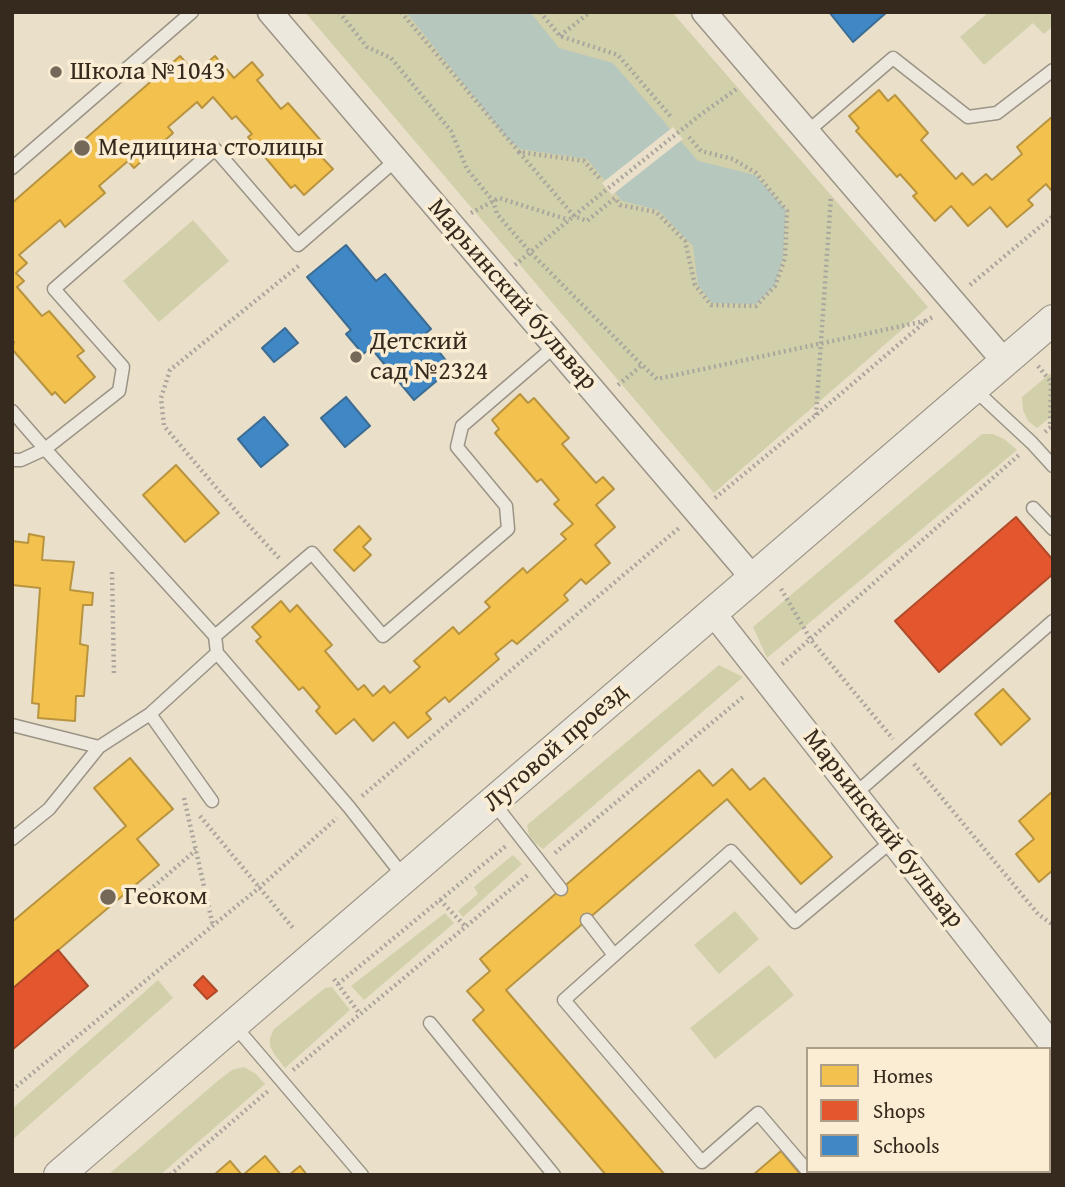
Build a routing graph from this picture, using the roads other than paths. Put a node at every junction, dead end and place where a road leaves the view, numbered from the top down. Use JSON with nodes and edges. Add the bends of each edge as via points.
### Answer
{"nodes":[{"id":1,"x":192,"y":12,"type":"edge"},
{"id":2,"x":270,"y":12,"type":"edge"},
{"id":3,"x":704,"y":12,"type":"edge"},
{"id":4,"x":1053,"y":70,"type":"edge"},
{"id":5,"x":807,"y":132,"type":"junction"},
{"id":6,"x":396,"y":160,"type":"junction"},
{"id":7,"x":12,"y":168,"type":"edge"},
{"id":8,"x":1053,"y":320,"type":"edge"},
{"id":9,"x":555,"y":346,"type":"junction"},
{"id":10,"x":1005,"y":362,"type":"junction"},
{"id":11,"x":973,"y":389,"type":"junction"},
{"id":12,"x":12,"y":411,"type":"edge"},
{"id":13,"x":45,"y":449,"type":"junction"},
{"id":14,"x":12,"y":460,"type":"edge"},
{"id":15,"x":1053,"y":466,"type":"edge"},
{"id":16,"x":1033,"y":508,"type":"dead end"},
{"id":17,"x":1053,"y":529,"type":"edge"},
{"id":18,"x":760,"y":572,"type":"junction"},
{"id":19,"x":713,"y":613,"type":"junction"},
{"id":20,"x":1053,"y":621,"type":"edge"},
{"id":21,"x":215,"y":636,"type":"junction"},
{"id":22,"x":218,"y":653,"type":"junction"},
{"id":23,"x":150,"y":714,"type":"junction"},
{"id":24,"x":12,"y":725,"type":"edge"},
{"id":25,"x":99,"y":747,"type":"junction"},
{"id":26,"x":855,"y":794,"type":"junction"},
{"id":27,"x":212,"y":801,"type":"dead end"},
{"id":28,"x":493,"y":802,"type":"junction"},
{"id":29,"x":12,"y":839,"type":"edge"},
{"id":30,"x":892,"y":841,"type":"junction"},
{"id":31,"x":405,"y":878,"type":"junction"},
{"id":32,"x":561,"y":889,"type":"dead end"},
{"id":33,"x":587,"y":920,"type":"dead end"},
{"id":34,"x":614,"y":956,"type":"junction"},
{"id":35,"x":430,"y":1023,"type":"dead end"},
{"id":36,"x":234,"y":1024,"type":"junction"},
{"id":37,"x":1049,"y":1046,"type":"edge"},
{"id":38,"x":806,"y":1169,"type":"edge"},
{"id":39,"x":59,"y":1175,"type":"edge"},
{"id":40,"x":362,"y":1175,"type":"edge"},
{"id":41,"x":554,"y":1175,"type":"edge"}],
"edges":[{"from":1,"to":7,"type":"lane"},
{"from":2,"to":6,"type":"street","name":"Марьинский бульвар"},
{"from":3,"to":5,"type":"street"},
{"from":4,"to":5,"type":"lane","via":[[997,113],[968,117],[893,58]]},
{"from":5,"to":10,"type":"street"},
{"from":6,"to":9,"type":"street","name":"Марьинский бульвар","via":[[464,247]]},
{"from":6,"to":13,"type":"lane","via":[[298,245],[215,149],[54,289],[123,367],[119,391]]},
{"from":8,"to":10,"type":"street","name":"Луговой проезд"},
{"from":9,"to":18,"type":"street","name":"Марьинский бульвар"},
{"from":9,"to":21,"type":"lane","via":[[462,426],[457,447],[506,506],[508,529],[498,538],[383,636],[312,553]]},
{"from":10,"to":11,"type":"street","name":"Луговой проезд"},
{"from":11,"to":15,"type":"lane"},
{"from":11,"to":18,"type":"street","name":"Луговой проезд"},
{"from":12,"to":13,"type":"lane"},
{"from":13,"to":14,"type":"lane"},
{"from":13,"to":21,"type":"lane"},
{"from":16,"to":17,"type":"lane"},
{"from":18,"to":19,"type":"street","name":"Луговой проезд"},
{"from":19,"to":26,"type":"street","name":"Марьинский бульвар"},
{"from":19,"to":28,"type":"street","name":"Луговой проезд"},
{"from":20,"to":26,"type":"lane"},
{"from":21,"to":22,"type":"lane"},
{"from":22,"to":23,"type":"lane"},
{"from":22,"to":31,"type":"lane"},
{"from":23,"to":25,"type":"lane"},
{"from":23,"to":27,"type":"lane"},
{"from":24,"to":25,"type":"lane"},
{"from":25,"to":29,"type":"lane","via":[[49,809]]},
{"from":26,"to":30,"type":"street","name":"Марьинский бульвар"},
{"from":28,"to":31,"type":"street","name":"Луговой проезд"},
{"from":28,"to":32,"type":"lane"},
{"from":30,"to":34,"type":"lane","via":[[795,922],[732,851]]},
{"from":30,"to":37,"type":"street","name":"Марьинский бульвар"},
{"from":31,"to":36,"type":"street","name":"Луговой проезд"},
{"from":33,"to":34,"type":"lane"},
{"from":34,"to":38,"type":"lane","via":[[564,1000],[702,1162],[758,1113]]},
{"from":35,"to":41,"type":"lane"},
{"from":36,"to":39,"type":"street","name":"Луговой проезд"},
{"from":36,"to":40,"type":"lane"}]}
